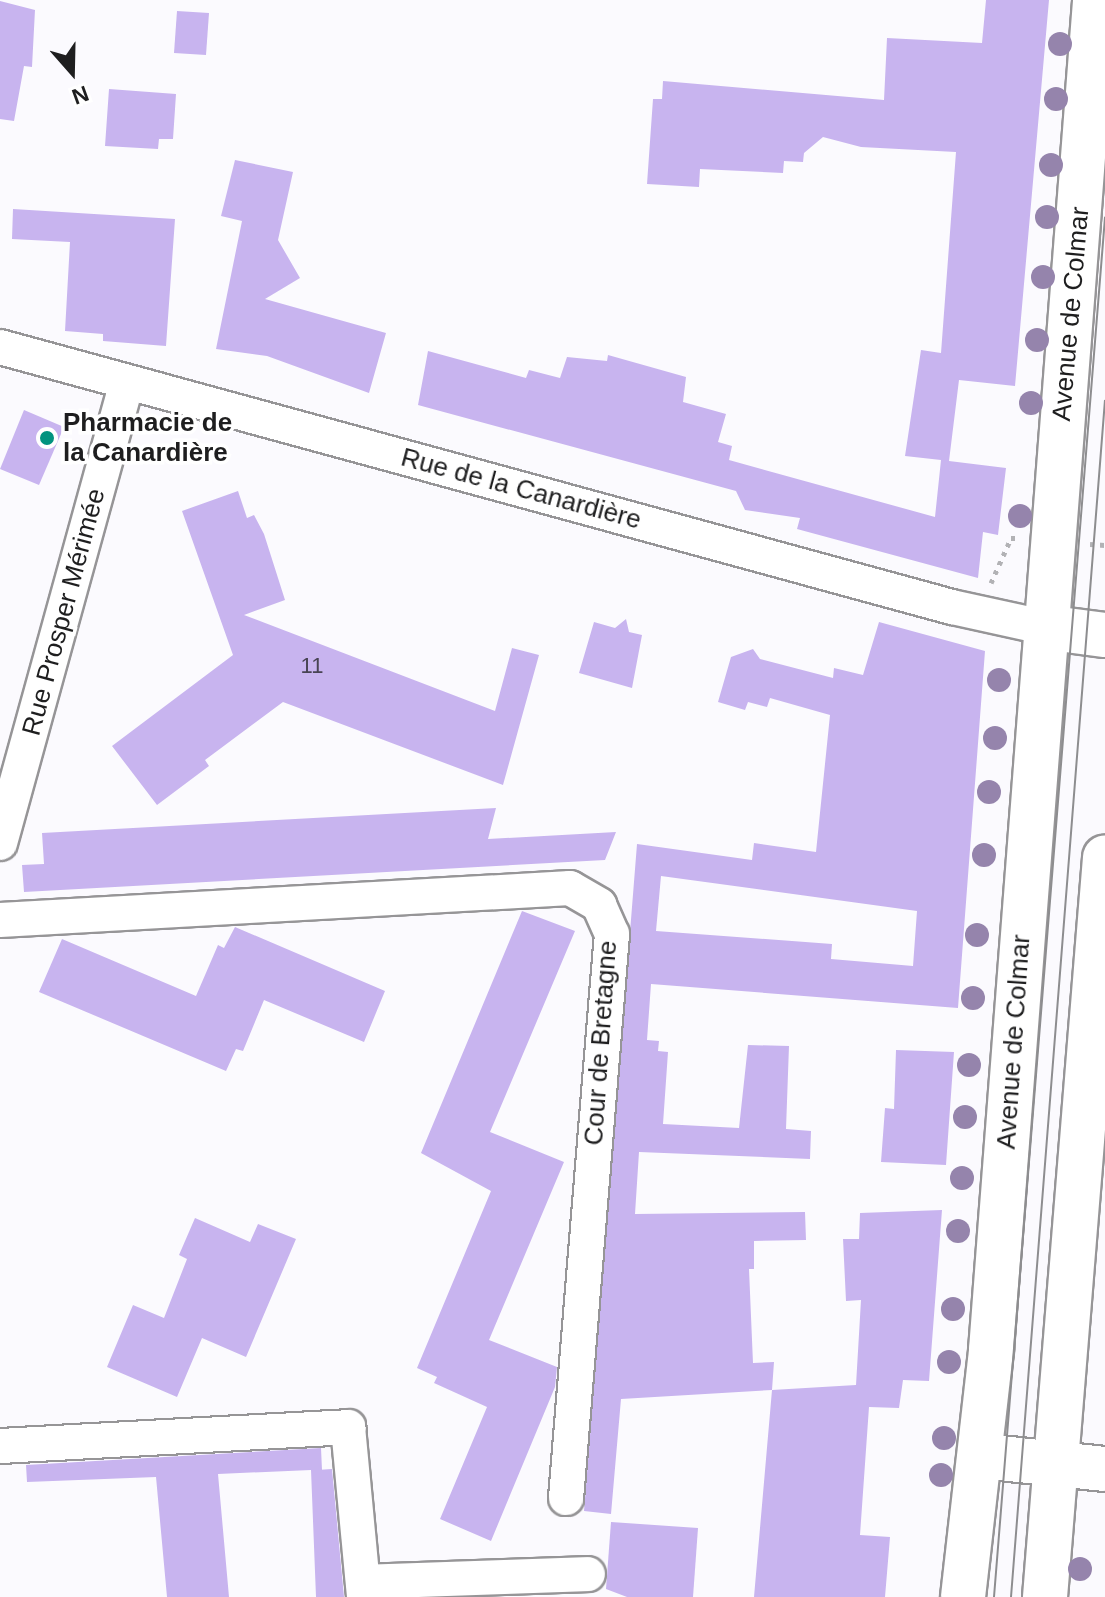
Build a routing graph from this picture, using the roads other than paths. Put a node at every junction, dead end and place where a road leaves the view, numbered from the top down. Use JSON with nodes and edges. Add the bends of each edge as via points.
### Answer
{"nodes":[{"id":1,"x":1095,"y":0,"type":"edge"},
{"id":2,"x":0,"y":347,"type":"edge"},
{"id":3,"x":127,"y":382,"type":"junction"},
{"id":4,"x":1044,"y":627,"type":"junction"},
{"id":5,"x":1105,"y":635,"type":"edge"},
{"id":6,"x":0,"y":843,"type":"edge"},
{"id":7,"x":1105,"y":857,"type":"edge"},
{"id":8,"x":0,"y":920,"type":"edge"},
{"id":9,"x":0,"y":1446,"type":"edge"},
{"id":10,"x":981,"y":1456,"type":"junction"},
{"id":11,"x":1056,"y":1462,"type":"junction"},
{"id":12,"x":1105,"y":1469,"type":"edge"},
{"id":13,"x":566,"y":1498,"type":"dead end"},
{"id":14,"x":588,"y":1574,"type":"dead end"},
{"id":15,"x":363,"y":1589,"type":"edge"},
{"id":16,"x":963,"y":1597,"type":"edge"},
{"id":17,"x":1045,"y":1597,"type":"edge"}],
"edges":[{"from":1,"to":4,"type":"main road","name":"Avenue de Colmar"},
{"from":2,"to":3,"type":"street","name":"Rue de la Canardière"},
{"from":3,"to":4,"type":"street","name":"Rue de la Canardière","via":[[952,607]]},
{"from":3,"to":6,"type":"street","name":"Rue Prosper Mérimée"},
{"from":4,"to":5,"type":"main road"},
{"from":4,"to":10,"type":"main road","name":"Avenue de Colmar"},
{"from":7,"to":11,"type":"main road"},
{"from":8,"to":13,"type":"street","name":"Cour de Bretagne","via":[[570,888],[599,905],[612,934]]},
{"from":9,"to":15,"type":"street","via":[[348,1427]]},
{"from":10,"to":11,"type":"main road"},
{"from":10,"to":16,"type":"main road","name":"Avenue de Colmar"},
{"from":11,"to":12,"type":"main road"},
{"from":11,"to":17,"type":"main road"},
{"from":14,"to":15,"type":"street"}]}
